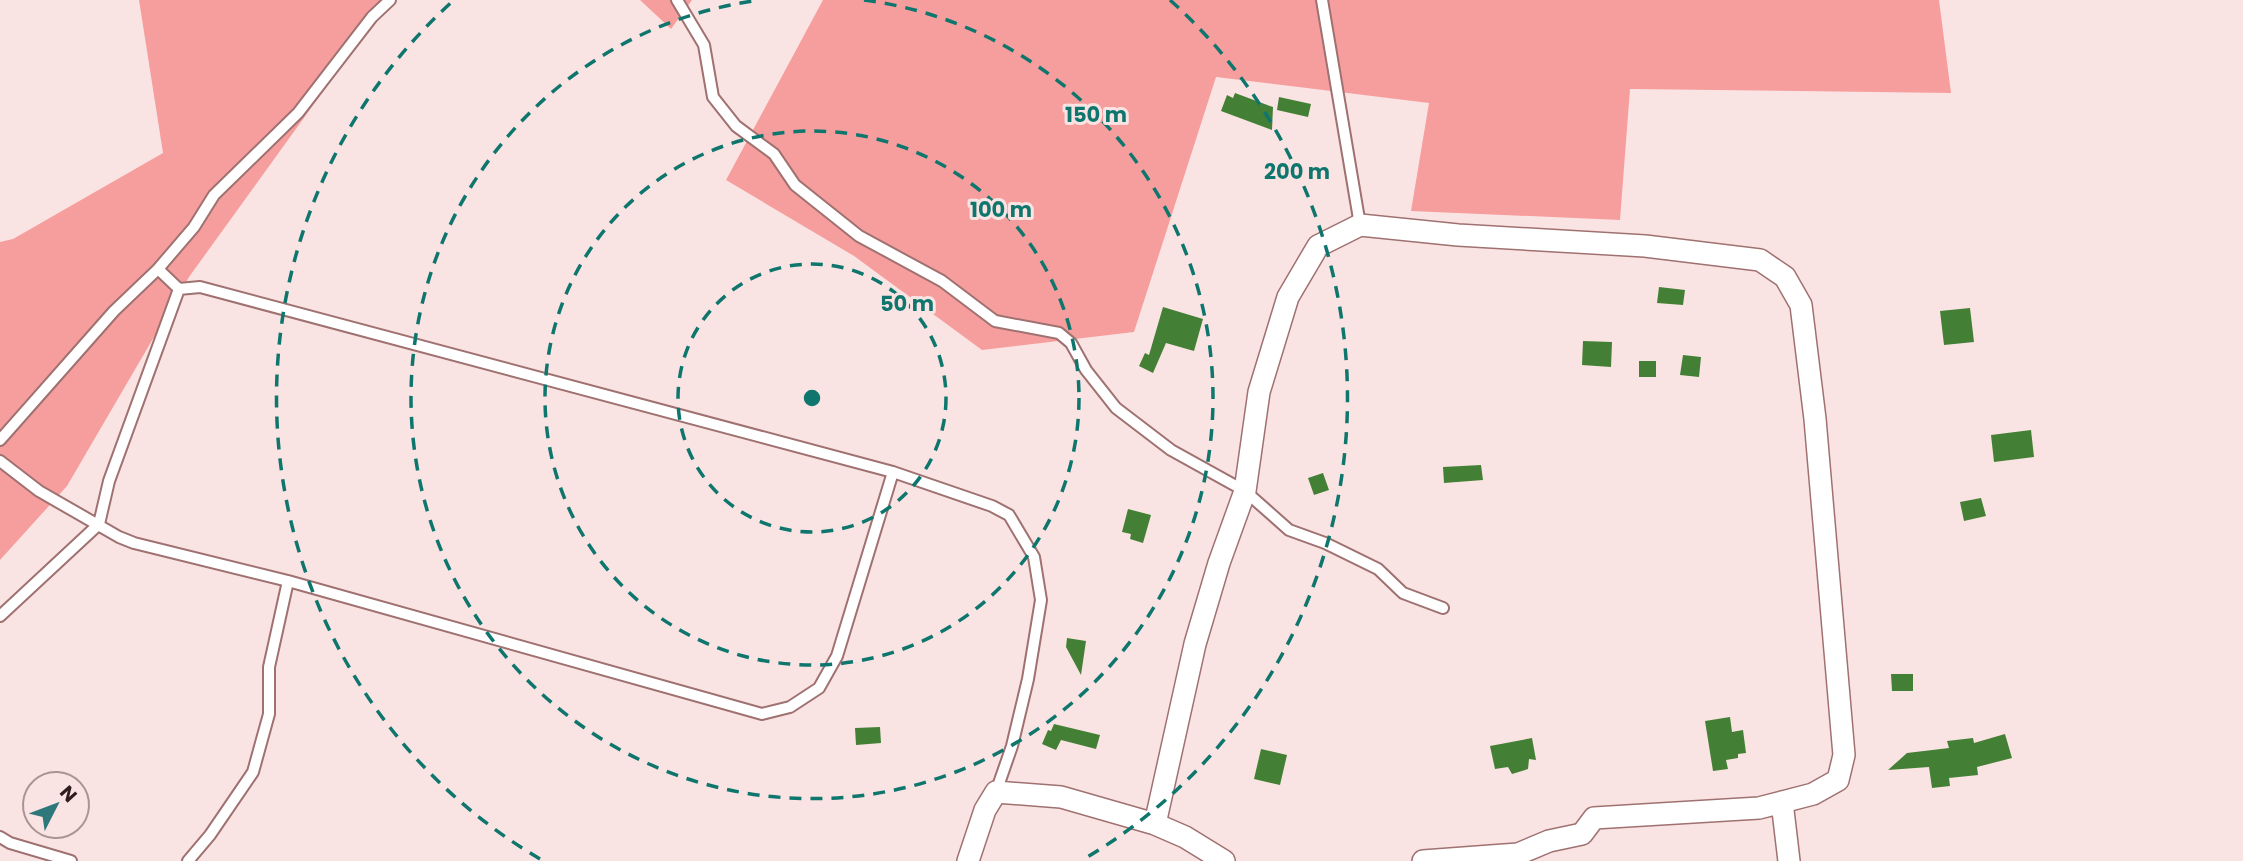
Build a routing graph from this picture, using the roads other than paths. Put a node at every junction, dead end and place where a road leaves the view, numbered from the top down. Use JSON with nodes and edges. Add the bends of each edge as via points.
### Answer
{"nodes":[{"id":1,"x":390,"y":0,"type":"edge"},
{"id":2,"x":677,"y":0,"type":"edge"},
{"id":3,"x":1322,"y":0,"type":"edge"},
{"id":4,"x":1360,"y":225,"type":"junction"},
{"id":5,"x":158,"y":269,"type":"junction"},
{"id":6,"x":178,"y":289,"type":"junction"},
{"id":7,"x":0,"y":440,"type":"edge"},
{"id":8,"x":0,"y":461,"type":"edge"},
{"id":9,"x":893,"y":472,"type":"junction"},
{"id":10,"x":1245,"y":491,"type":"junction"},
{"id":11,"x":99,"y":524,"type":"junction"},
{"id":12,"x":288,"y":581,"type":"junction"},
{"id":13,"x":1443,"y":608,"type":"dead end"},
{"id":14,"x":0,"y":616,"type":"edge"},
{"id":15,"x":996,"y":792,"type":"junction"},
{"id":16,"x":1782,"y":802,"type":"junction"},
{"id":17,"x":1155,"y":824,"type":"junction"},
{"id":18,"x":0,"y":837,"type":"edge"},
{"id":19,"x":1519,"y":857,"type":"edge"},
{"id":20,"x":71,"y":861,"type":"edge"},
{"id":21,"x":188,"y":861,"type":"edge"},
{"id":22,"x":968,"y":861,"type":"edge"},
{"id":23,"x":1224,"y":861,"type":"edge"},
{"id":24,"x":1423,"y":861,"type":"edge"},
{"id":25,"x":1789,"y":861,"type":"edge"}],
"edges":[{"from":1,"to":5,"type":"lane","via":[[298,113],[214,195]]},
{"from":2,"to":10,"type":"lane","via":[[704,45],[713,97],[736,126],[774,154],[795,185],[859,236],[942,281],[995,321],[1059,333],[1072,343],[1116,408],[1171,450]]},
{"from":3,"to":4,"type":"lane"},
{"from":4,"to":10,"type":"street","via":[[1318,246],[1288,297],[1259,392]]},
{"from":4,"to":16,"type":"street","via":[[1658,247],[1760,260],[1785,277],[1801,305],[1844,755],[1838,779],[1814,794]]},
{"from":5,"to":6,"type":"lane"},
{"from":5,"to":7,"type":"lane","via":[[114,311]]},
{"from":6,"to":9,"type":"lane","via":[[200,287]]},
{"from":6,"to":11,"type":"lane","via":[[109,481]]},
{"from":8,"to":11,"type":"lane","via":[[39,491]]},
{"from":9,"to":12,"type":"lane","via":[[837,656],[819,688],[790,707],[762,713]]},
{"from":9,"to":15,"type":"lane","via":[[1009,515],[1034,557],[1041,600],[1028,679]]},
{"from":10,"to":13,"type":"lane","via":[[1290,530],[1378,569],[1403,593]]},
{"from":10,"to":17,"type":"street","via":[[1195,644]]},
{"from":11,"to":12,"type":"lane","via":[[134,543]]},
{"from":11,"to":14,"type":"lane"},
{"from":12,"to":21,"type":"lane","via":[[269,667],[269,713],[253,772]]},
{"from":15,"to":17,"type":"street","via":[[1060,797]]},
{"from":15,"to":22,"type":"street"},
{"from":16,"to":19,"type":"street","via":[[1759,808],[1594,818],[1582,834],[1549,841]]},
{"from":16,"to":25,"type":"street"},
{"from":17,"to":23,"type":"street"},
{"from":18,"to":20,"type":"lane"},
{"from":19,"to":24,"type":"street"}]}
